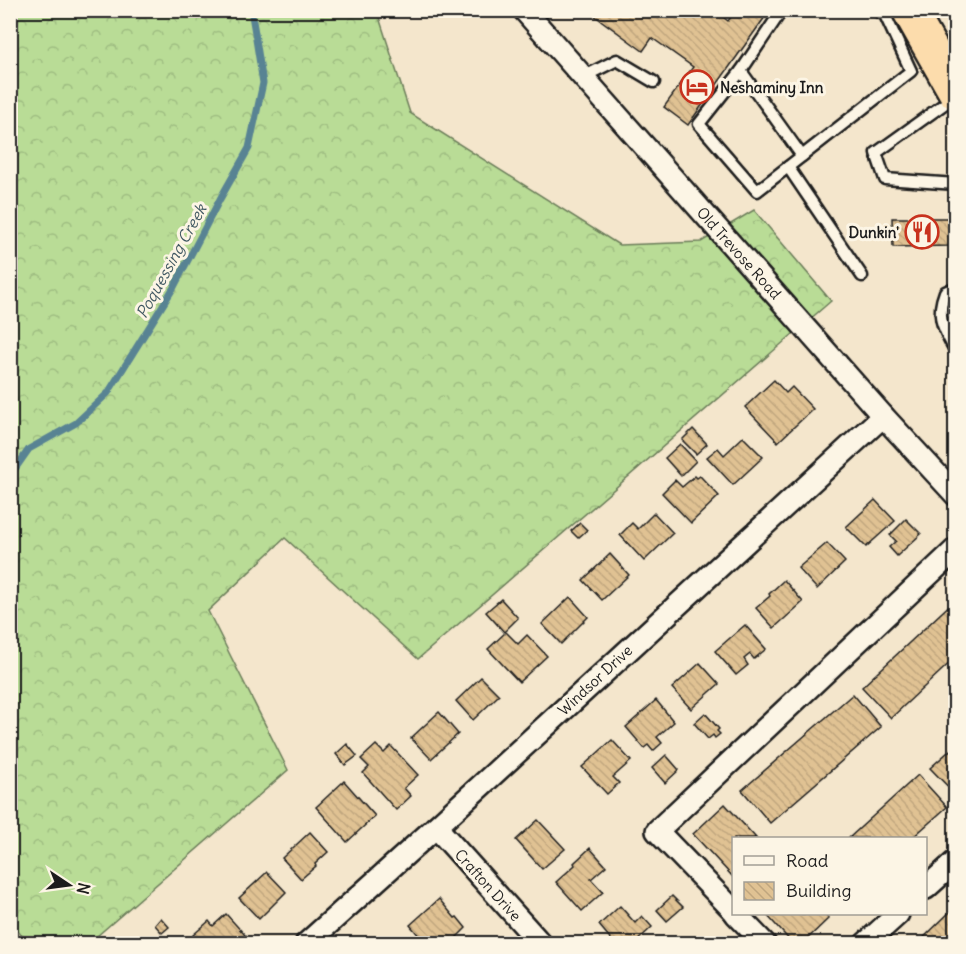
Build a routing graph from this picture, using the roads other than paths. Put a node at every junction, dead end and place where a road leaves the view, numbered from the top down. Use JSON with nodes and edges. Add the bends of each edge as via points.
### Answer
{"nodes":[{"id":1,"x":524,"y":10,"type":"edge"},
{"id":2,"x":782,"y":10,"type":"edge"},
{"id":3,"x":890,"y":12,"type":"edge"},
{"id":4,"x":741,"y":71,"type":"junction"},
{"id":5,"x":583,"y":77,"type":"junction"},
{"id":6,"x":654,"y":82,"type":"dead end"},
{"id":7,"x":956,"y":94,"type":"edge"},
{"id":8,"x":802,"y":156,"type":"junction"},
{"id":9,"x":788,"y":167,"type":"junction"},
{"id":10,"x":956,"y":184,"type":"edge"},
{"id":11,"x":862,"y":276,"type":"dead end"},
{"id":12,"x":956,"y":287,"type":"edge"},
{"id":13,"x":956,"y":352,"type":"edge"},
{"id":14,"x":883,"y":416,"type":"junction"},
{"id":15,"x":956,"y":495,"type":"edge"},
{"id":16,"x":956,"y":549,"type":"edge"},
{"id":17,"x":436,"y":826,"type":"junction"},
{"id":18,"x":956,"y":861,"type":"edge"},
{"id":19,"x":927,"y":887,"type":"edge"},
{"id":20,"x":732,"y":909,"type":"edge"},
{"id":21,"x":738,"y":915,"type":"edge"},
{"id":22,"x":897,"y":915,"type":"edge"},
{"id":23,"x":306,"y":944,"type":"edge"},
{"id":24,"x":541,"y":944,"type":"edge"},
{"id":25,"x":765,"y":944,"type":"edge"},
{"id":26,"x":865,"y":944,"type":"edge"}],
"edges":[{"from":1,"to":5,"type":"street","name":"Old Trevose Road"},
{"from":2,"to":4,"type":"lane"},
{"from":3,"to":7,"type":"highway"},
{"from":3,"to":8,"type":"lane","via":[[911,71]]},
{"from":4,"to":8,"type":"lane"},
{"from":4,"to":9,"type":"lane","via":[[699,124],[758,191]]},
{"from":5,"to":6,"type":"lane","via":[[617,60]]},
{"from":5,"to":14,"type":"street","name":"Old Trevose Road"},
{"from":7,"to":10,"type":"lane","via":[[876,153],[885,179]]},
{"from":8,"to":9,"type":"lane"},
{"from":9,"to":11,"type":"lane"},
{"from":12,"to":13,"type":"lane","via":[[945,292],[941,304],[941,325]]},
{"from":14,"to":15,"type":"street","name":"Old Trevose Road"},
{"from":14,"to":17,"type":"street","name":"Windsor Drive"},
{"from":16,"to":20,"type":"street","via":[[657,831]]},
{"from":17,"to":23,"type":"street","name":"Windsor Drive"},
{"from":17,"to":24,"type":"street","name":"Crafton Drive"},
{"from":18,"to":19,"type":"street"},
{"from":21,"to":25,"type":"street"},
{"from":22,"to":26,"type":"street"}]}
